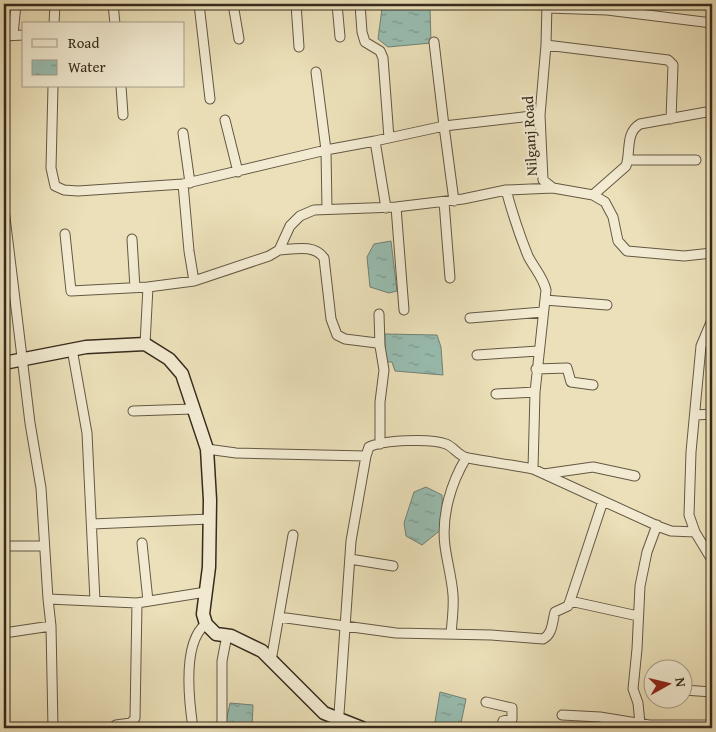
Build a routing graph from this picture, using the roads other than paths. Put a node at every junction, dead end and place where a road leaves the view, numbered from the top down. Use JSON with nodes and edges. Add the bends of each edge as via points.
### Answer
{"nodes":[{"id":1,"x":16,"y":4,"type":"edge"},
{"id":2,"x":55,"y":4,"type":"edge"},
{"id":3,"x":113,"y":4,"type":"edge"},
{"id":4,"x":199,"y":4,"type":"edge"},
{"id":5,"x":233,"y":4,"type":"edge"},
{"id":6,"x":296,"y":4,"type":"edge"},
{"id":7,"x":337,"y":4,"type":"edge"},
{"id":8,"x":360,"y":4,"type":"edge"},
{"id":9,"x":547,"y":6,"type":"edge"},
{"id":10,"x":54,"y":22,"type":"edge"},
{"id":11,"x":115,"y":22,"type":"edge"},
{"id":12,"x":712,"y":22,"type":"edge"},
{"id":13,"x":22,"y":35,"type":"edge"},
{"id":14,"x":8,"y":36,"type":"edge"},
{"id":15,"x":340,"y":37,"type":"dead end"},
{"id":16,"x":238,"y":39,"type":"dead end"},
{"id":17,"x":434,"y":42,"type":"dead end"},
{"id":18,"x":546,"y":45,"type":"junction"},
{"id":19,"x":299,"y":47,"type":"dead end"},
{"id":20,"x":316,"y":72,"type":"dead end"},
{"id":21,"x":53,"y":88,"type":"edge"},
{"id":22,"x":120,"y":88,"type":"edge"},
{"id":23,"x":210,"y":100,"type":"dead end"},
{"id":24,"x":712,"y":111,"type":"edge"},
{"id":25,"x":123,"y":115,"type":"dead end"},
{"id":26,"x":540,"y":115,"type":"junction"},
{"id":27,"x":671,"y":118,"type":"junction"},
{"id":28,"x":225,"y":120,"type":"dead end"},
{"id":29,"x":444,"y":126,"type":"junction"},
{"id":30,"x":183,"y":133,"type":"dead end"},
{"id":31,"x":389,"y":138,"type":"junction"},
{"id":32,"x":375,"y":141,"type":"junction"},
{"id":33,"x":326,"y":150,"type":"junction"},
{"id":34,"x":628,"y":160,"type":"junction"},
{"id":35,"x":696,"y":160,"type":"dead end"},
{"id":36,"x":238,"y":172,"type":"junction"},
{"id":37,"x":186,"y":183,"type":"junction"},
{"id":38,"x":552,"y":188,"type":"junction"},
{"id":39,"x":506,"y":190,"type":"junction"},
{"id":40,"x":593,"y":195,"type":"junction"},
{"id":41,"x":454,"y":201,"type":"junction"},
{"id":42,"x":444,"y":202,"type":"junction"},
{"id":43,"x":396,"y":207,"type":"junction"},
{"id":44,"x":386,"y":208,"type":"junction"},
{"id":45,"x":4,"y":209,"type":"edge"},
{"id":46,"x":327,"y":210,"type":"junction"},
{"id":47,"x":65,"y":234,"type":"dead end"},
{"id":48,"x":132,"y":239,"type":"dead end"},
{"id":49,"x":279,"y":250,"type":"junction"},
{"id":50,"x":712,"y":253,"type":"edge"},
{"id":51,"x":450,"y":278,"type":"dead end"},
{"id":52,"x":194,"y":281,"type":"junction"},
{"id":53,"x":148,"y":286,"type":"junction"},
{"id":54,"x":135,"y":288,"type":"junction"},
{"id":55,"x":545,"y":300,"type":"junction"},
{"id":56,"x":607,"y":305,"type":"dead end"},
{"id":57,"x":404,"y":310,"type":"dead end"},
{"id":58,"x":543,"y":312,"type":"junction"},
{"id":59,"x":379,"y":314,"type":"dead end"},
{"id":60,"x":470,"y":318,"type":"dead end"},
{"id":61,"x":712,"y":320,"type":"edge"},
{"id":62,"x":145,"y":344,"type":"junction"},
{"id":63,"x":380,"y":346,"type":"junction"},
{"id":64,"x":72,"y":350,"type":"junction"},
{"id":65,"x":538,"y":351,"type":"junction"},
{"id":66,"x":477,"y":355,"type":"dead end"},
{"id":67,"x":23,"y":359,"type":"junction"},
{"id":68,"x":4,"y":363,"type":"edge"},
{"id":69,"x":536,"y":369,"type":"junction"},
{"id":70,"x":594,"y":385,"type":"dead end"},
{"id":71,"x":535,"y":392,"type":"junction"},
{"id":72,"x":496,"y":394,"type":"dead end"},
{"id":73,"x":193,"y":409,"type":"junction"},
{"id":74,"x":133,"y":411,"type":"dead end"},
{"id":75,"x":712,"y":414,"type":"edge"},
{"id":76,"x":696,"y":415,"type":"junction"},
{"id":77,"x":380,"y":444,"type":"junction"},
{"id":78,"x":207,"y":449,"type":"junction"},
{"id":79,"x":366,"y":456,"type":"junction"},
{"id":80,"x":466,"y":458,"type":"junction"},
{"id":81,"x":533,"y":470,"type":"junction"},
{"id":82,"x":544,"y":474,"type":"junction"},
{"id":83,"x":636,"y":476,"type":"dead end"},
{"id":84,"x":603,"y":501,"type":"junction"},
{"id":85,"x":210,"y":519,"type":"junction"},
{"id":86,"x":92,"y":524,"type":"junction"},
{"id":87,"x":656,"y":526,"type":"junction"},
{"id":88,"x":694,"y":532,"type":"junction"},
{"id":89,"x":293,"y":535,"type":"dead end"},
{"id":90,"x":142,"y":543,"type":"dead end"},
{"id":91,"x":4,"y":546,"type":"edge"},
{"id":92,"x":44,"y":546,"type":"junction"},
{"id":93,"x":350,"y":560,"type":"junction"},
{"id":94,"x":712,"y":560,"type":"edge"},
{"id":95,"x":393,"y":566,"type":"dead end"},
{"id":96,"x":206,"y":592,"type":"junction"},
{"id":97,"x":48,"y":599,"type":"junction"},
{"id":98,"x":95,"y":601,"type":"junction"},
{"id":99,"x":148,"y":601,"type":"junction"},
{"id":100,"x":570,"y":601,"type":"junction"},
{"id":101,"x":137,"y":603,"type":"junction"},
{"id":102,"x":638,"y":616,"type":"junction"},
{"id":103,"x":279,"y":617,"type":"junction"},
{"id":104,"x":206,"y":624,"type":"junction"},
{"id":105,"x":51,"y":626,"type":"junction"},
{"id":106,"x":346,"y":628,"type":"junction"},
{"id":107,"x":4,"y":633,"type":"edge"},
{"id":108,"x":451,"y":634,"type":"junction"},
{"id":109,"x":227,"y":635,"type":"junction"},
{"id":110,"x":271,"y":661,"type":"junction"},
{"id":111,"x":694,"y":691,"type":"edge"},
{"id":112,"x":712,"y":692,"type":"edge"},
{"id":113,"x":486,"y":702,"type":"dead end"},
{"id":114,"x":562,"y":715,"type":"dead end"},
{"id":115,"x":338,"y":724,"type":"edge"},
{"id":116,"x":640,"y":724,"type":"junction"},
{"id":117,"x":134,"y":725,"type":"edge"},
{"id":118,"x":712,"y":725,"type":"edge"},
{"id":119,"x":659,"y":726,"type":"edge"},
{"id":120,"x":53,"y":728,"type":"edge"},
{"id":121,"x":112,"y":728,"type":"edge"},
{"id":122,"x":193,"y":728,"type":"edge"},
{"id":123,"x":222,"y":728,"type":"edge"},
{"id":124,"x":362,"y":728,"type":"edge"},
{"id":125,"x":501,"y":728,"type":"edge"}],
"edges":[{"from":1,"to":14,"type":"street"},
{"from":2,"to":10,"type":"street"},
{"from":3,"to":11,"type":"street"},
{"from":4,"to":23,"type":"street"},
{"from":5,"to":16,"type":"street"},
{"from":6,"to":19,"type":"street"},
{"from":7,"to":15,"type":"street"},
{"from":8,"to":31,"type":"street","via":[[365,42],[380,51],[382,58]]},
{"from":9,"to":12,"type":"street"},
{"from":9,"to":18,"type":"street","name":"Nilganj Road"},
{"from":13,"to":14,"type":"street"},
{"from":17,"to":29,"type":"street"},
{"from":18,"to":26,"type":"street","name":"Nilganj Road"},
{"from":18,"to":27,"type":"street","via":[[668,60],[674,73]]},
{"from":20,"to":33,"type":"street"},
{"from":21,"to":37,"type":"street","via":[[51,168],[55,186],[78,191]]},
{"from":22,"to":25,"type":"street"},
{"from":24,"to":27,"type":"street"},
{"from":26,"to":29,"type":"street"},
{"from":26,"to":38,"type":"street","name":"Nilganj Road","via":[[543,180]]},
{"from":27,"to":34,"type":"street","via":[[635,127],[630,137]]},
{"from":28,"to":36,"type":"street"},
{"from":29,"to":31,"type":"street"},
{"from":29,"to":41,"type":"street"},
{"from":30,"to":37,"type":"street"},
{"from":31,"to":32,"type":"street"},
{"from":32,"to":33,"type":"street"},
{"from":32,"to":44,"type":"street"},
{"from":33,"to":36,"type":"street"},
{"from":33,"to":46,"type":"street"},
{"from":34,"to":35,"type":"street"},
{"from":34,"to":40,"type":"street","via":[[620,173]]},
{"from":36,"to":37,"type":"street"},
{"from":37,"to":52,"type":"street","via":[[189,251]]},
{"from":38,"to":39,"type":"street"},
{"from":38,"to":40,"type":"street","name":"Nilganj Road"},
{"from":39,"to":41,"type":"street"},
{"from":39,"to":55,"type":"street","via":[[528,256],[544,280]]},
{"from":40,"to":50,"type":"street","via":[[606,202],[618,241],[627,250],[684,256]]},
{"from":41,"to":42,"type":"street"},
{"from":42,"to":43,"type":"street"},
{"from":42,"to":51,"type":"street"},
{"from":43,"to":44,"type":"street"},
{"from":43,"to":57,"type":"street"},
{"from":44,"to":46,"type":"street"},
{"from":45,"to":67,"type":"street"},
{"from":46,"to":49,"type":"street","via":[[314,210],[300,216],[290,226]]},
{"from":47,"to":54,"type":"street","via":[[71,292]]},
{"from":48,"to":54,"type":"street"},
{"from":49,"to":52,"type":"street"},
{"from":49,"to":63,"type":"street","via":[[313,249],[320,252],[324,258],[331,319],[337,335]]},
{"from":52,"to":53,"type":"street"},
{"from":53,"to":54,"type":"street"},
{"from":53,"to":62,"type":"street"},
{"from":55,"to":56,"type":"street"},
{"from":55,"to":58,"type":"street"},
{"from":58,"to":60,"type":"street"},
{"from":58,"to":65,"type":"street"},
{"from":59,"to":63,"type":"street"},
{"from":61,"to":76,"type":"street","via":[[701,346]]},
{"from":62,"to":64,"type":"street"},
{"from":62,"to":73,"type":"street","via":[[169,358],[182,374]]},
{"from":63,"to":77,"type":"street","via":[[384,370]]},
{"from":64,"to":67,"type":"street"},
{"from":64,"to":86,"type":"street","via":[[87,433]]},
{"from":65,"to":66,"type":"street"},
{"from":65,"to":69,"type":"street"},
{"from":67,"to":68,"type":"street"},
{"from":67,"to":92,"type":"street","via":[[41,488]]},
{"from":69,"to":70,"type":"street","via":[[567,368],[571,382]]},
{"from":69,"to":71,"type":"street"},
{"from":71,"to":72,"type":"street"},
{"from":71,"to":81,"type":"street"},
{"from":73,"to":74,"type":"street"},
{"from":73,"to":78,"type":"street"},
{"from":75,"to":76,"type":"street"},
{"from":76,"to":88,"type":"street","via":[[689,515]]},
{"from":77,"to":79,"type":"street","via":[[369,447]]},
{"from":77,"to":80,"type":"street","via":[[446,444]]},
{"from":78,"to":79,"type":"street","via":[[236,453]]},
{"from":78,"to":85,"type":"street"},
{"from":79,"to":93,"type":"street"},
{"from":80,"to":81,"type":"street"},
{"from":80,"to":108,"type":"street","via":[[450,492],[444,544],[453,595]]},
{"from":81,"to":82,"type":"street"},
{"from":82,"to":83,"type":"street","via":[[593,467]]},
{"from":82,"to":84,"type":"street"},
{"from":84,"to":87,"type":"street"},
{"from":84,"to":100,"type":"street"},
{"from":85,"to":86,"type":"street"},
{"from":85,"to":96,"type":"street"},
{"from":86,"to":98,"type":"street"},
{"from":87,"to":88,"type":"street","via":[[671,531]]},
{"from":87,"to":102,"type":"street","via":[[640,586]]},
{"from":88,"to":94,"type":"street"},
{"from":89,"to":103,"type":"street"},
{"from":90,"to":99,"type":"street"},
{"from":91,"to":92,"type":"street"},
{"from":92,"to":97,"type":"street"},
{"from":93,"to":95,"type":"street"},
{"from":93,"to":106,"type":"street"},
{"from":96,"to":99,"type":"street"},
{"from":96,"to":104,"type":"street","via":[[203,614]]},
{"from":97,"to":98,"type":"street"},
{"from":97,"to":105,"type":"street"},
{"from":98,"to":101,"type":"street"},
{"from":99,"to":101,"type":"street"},
{"from":100,"to":102,"type":"street"},
{"from":100,"to":108,"type":"street","via":[[568,606],[555,612],[551,631],[543,639]]},
{"from":101,"to":117,"type":"street"},
{"from":102,"to":116,"type":"street","via":[[633,689]]},
{"from":103,"to":106,"type":"street"},
{"from":103,"to":110,"type":"street"},
{"from":104,"to":109,"type":"street","via":[[216,634]]},
{"from":104,"to":122,"type":"street","via":[[196,636],[191,662],[189,698]]},
{"from":105,"to":107,"type":"street"},
{"from":105,"to":120,"type":"street"},
{"from":106,"to":108,"type":"street"},
{"from":106,"to":115,"type":"street"},
{"from":109,"to":110,"type":"street","via":[[262,651]]},
{"from":109,"to":123,"type":"street","via":[[221,677]]},
{"from":110,"to":115,"type":"street","via":[[315,706]]},
{"from":111,"to":112,"type":"street"},
{"from":113,"to":125,"type":"street","via":[[512,708],[512,720],[503,721]]},
{"from":114,"to":116,"type":"street"},
{"from":115,"to":124,"type":"street"},
{"from":116,"to":119,"type":"street"},
{"from":117,"to":121,"type":"street"},
{"from":118,"to":119,"type":"street"}]}
